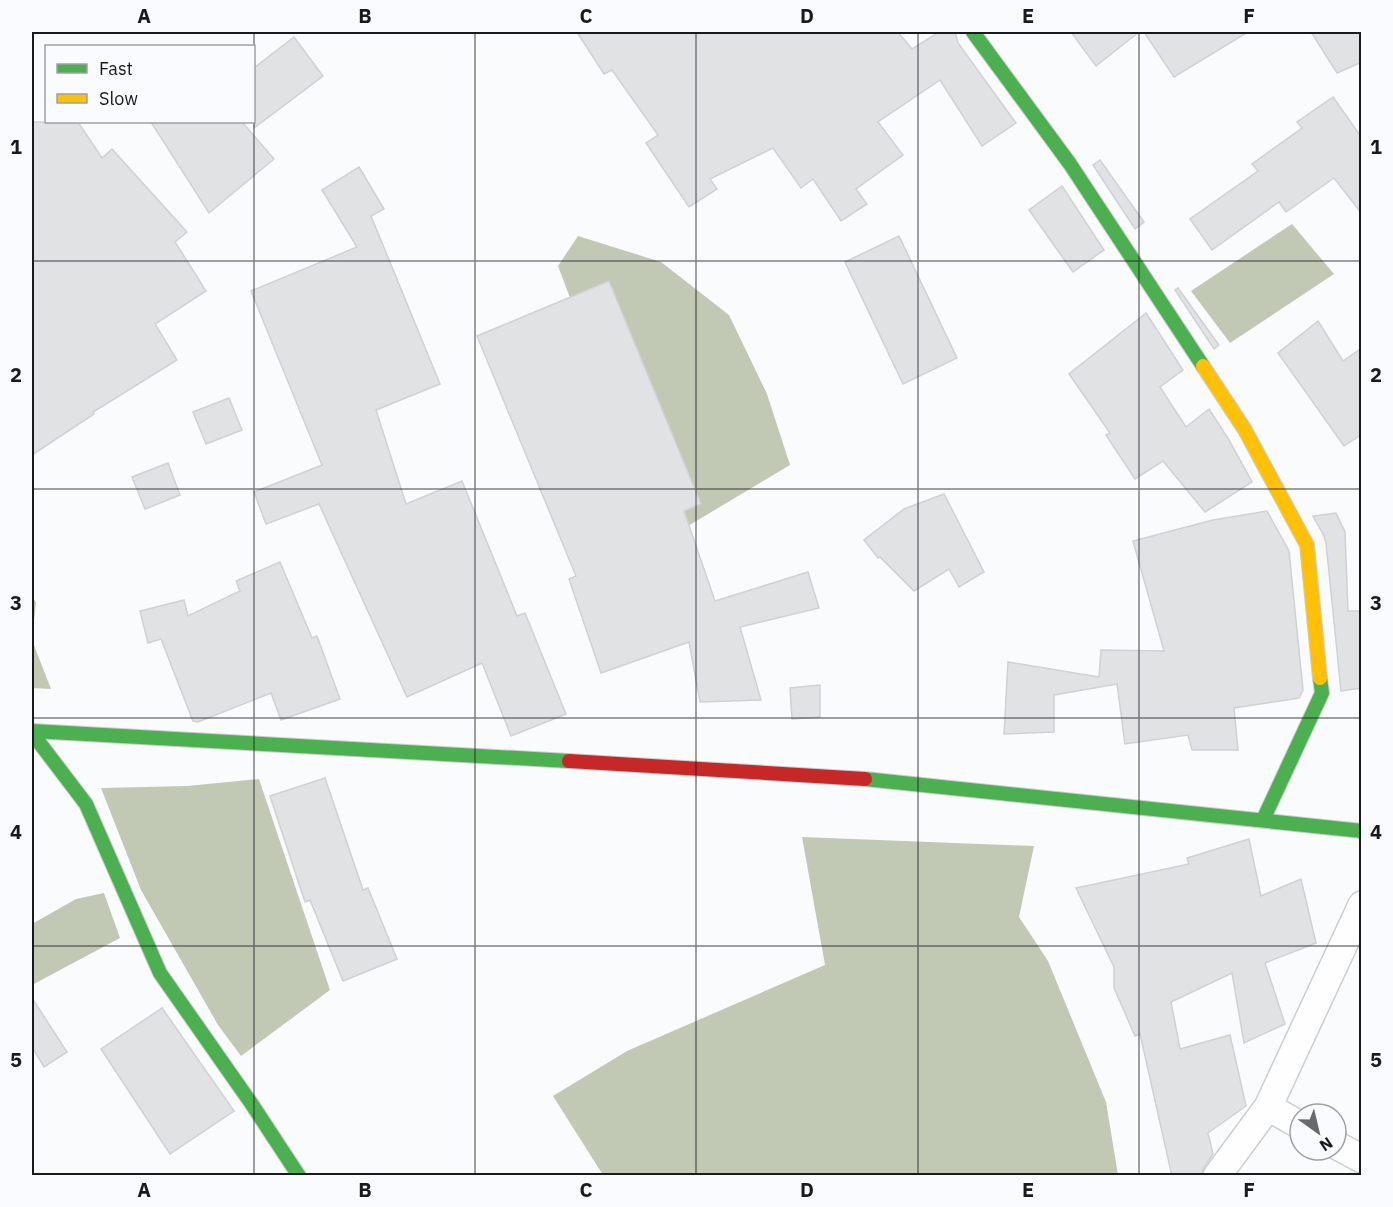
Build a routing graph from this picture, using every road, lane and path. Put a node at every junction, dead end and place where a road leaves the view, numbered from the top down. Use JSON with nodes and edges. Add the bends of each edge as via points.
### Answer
{"nodes":[{"id":1,"x":973,"y":32,"type":"edge"},
{"id":2,"x":32,"y":732,"type":"edge"},
{"id":3,"x":1263,"y":820,"type":"junction"},
{"id":4,"x":1362,"y":831,"type":"edge"},
{"id":5,"x":1362,"y":905,"type":"edge"},
{"id":6,"x":1268,"y":1107,"type":"junction"},
{"id":7,"x":1288,"y":1118,"type":"edge"},
{"id":8,"x":1348,"y":1151,"type":"edge"},
{"id":9,"x":1362,"y":1159,"type":"edge"},
{"id":10,"x":299,"y":1176,"type":"edge"},
{"id":11,"x":1217,"y":1176,"type":"edge"}],
"edges":[{"from":1,"to":3,"type":"street","via":[[1070,164],[1245,430],[1307,545],[1322,693]]},
{"from":2,"to":3,"type":"street","via":[[852,777]]},
{"from":2,"to":10,"type":"street","via":[[86,804],[160,973]]},
{"from":3,"to":4,"type":"street"},
{"from":5,"to":6,"type":"street"},
{"from":6,"to":7,"type":"street"},
{"from":6,"to":11,"type":"street"},
{"from":8,"to":9,"type":"street"}]}
